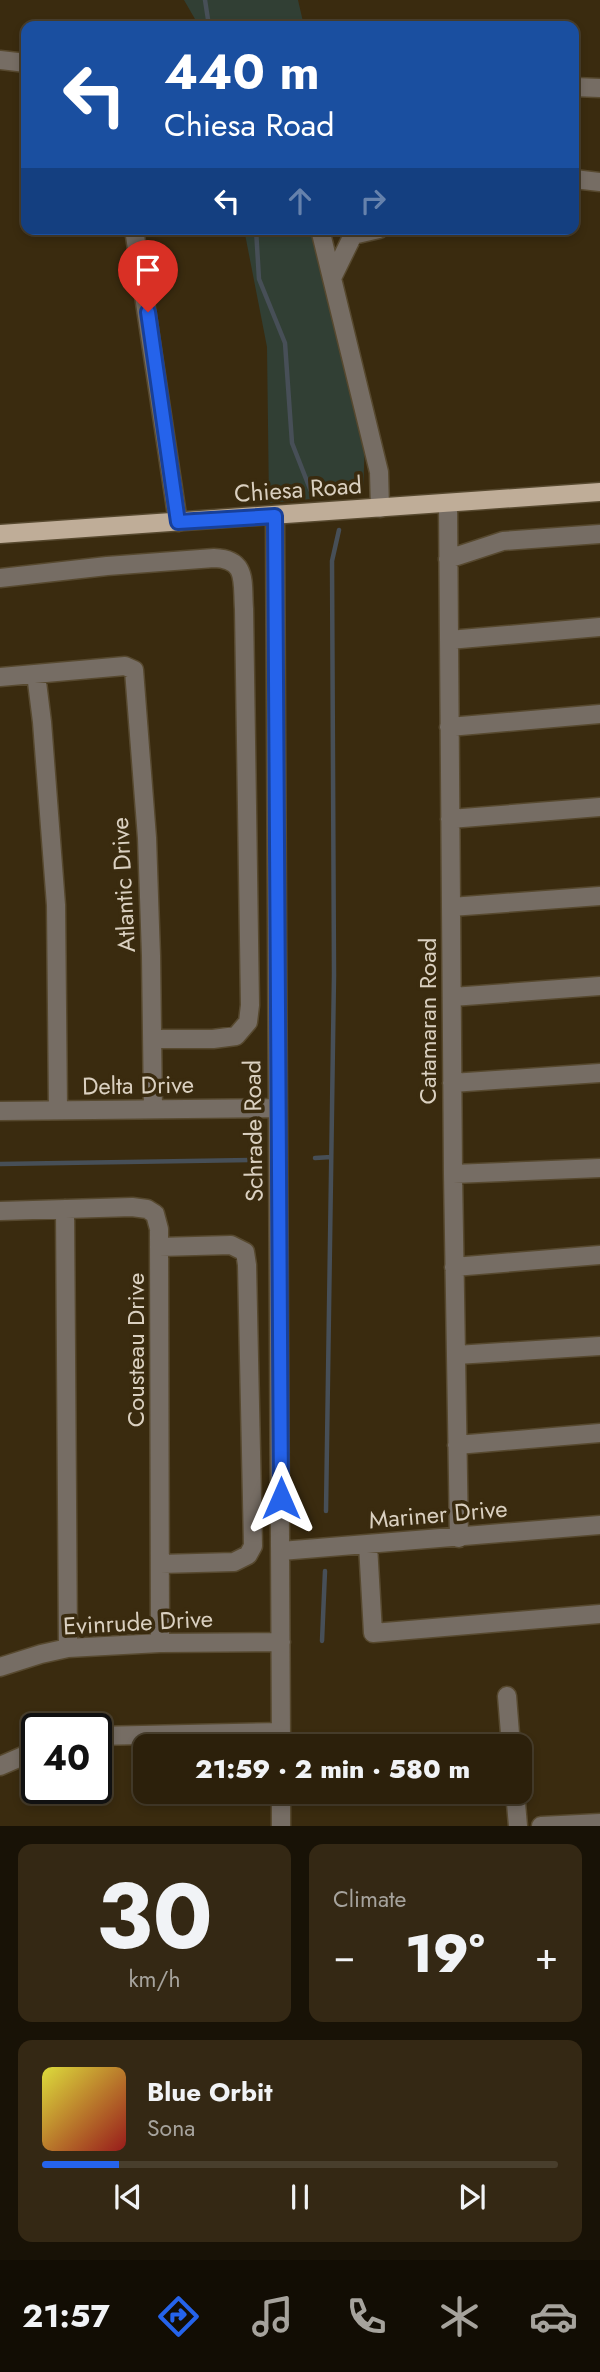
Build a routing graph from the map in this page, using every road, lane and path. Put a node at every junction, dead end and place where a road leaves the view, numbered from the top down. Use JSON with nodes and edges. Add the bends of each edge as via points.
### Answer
{"nodes":[{"id":1,"x":0,"y":60,"type":"edge"},
{"id":2,"x":21,"y":62,"type":"edge"},
{"id":3,"x":579,"y":87,"type":"edge"},
{"id":4,"x":600,"y":88,"type":"edge"},
{"id":5,"x":579,"y":180,"type":"edge"},
{"id":6,"x":600,"y":182,"type":"edge"},
{"id":7,"x":135,"y":235,"type":"edge"},
{"id":8,"x":321,"y":235,"type":"edge"},
{"id":9,"x":354,"y":235,"type":"edge"},
{"id":10,"x":332,"y":278,"type":"junction"},
{"id":11,"x":600,"y":492,"type":"edge"},
{"id":12,"x":448,"y":504,"type":"junction"},
{"id":13,"x":380,"y":508,"type":"junction"},
{"id":14,"x":275,"y":516,"type":"junction"},
{"id":15,"x":178,"y":522,"type":"junction"},
{"id":16,"x":0,"y":534,"type":"edge"},
{"id":17,"x":600,"y":534,"type":"edge"},
{"id":18,"x":448,"y":559,"type":"junction"},
{"id":19,"x":0,"y":578,"type":"edge"},
{"id":20,"x":600,"y":627,"type":"edge"},
{"id":21,"x":449,"y":640,"type":"junction"},
{"id":22,"x":36,"y":674,"type":"junction"},
{"id":23,"x":0,"y":677,"type":"edge"},
{"id":24,"x":600,"y":714,"type":"edge"},
{"id":25,"x":449,"y":727,"type":"junction"},
{"id":26,"x":600,"y":807,"type":"edge"},
{"id":27,"x":450,"y":819,"type":"junction"},
{"id":28,"x":600,"y":895,"type":"edge"},
{"id":29,"x":451,"y":907,"type":"junction"},
{"id":30,"x":600,"y":986,"type":"edge"},
{"id":31,"x":452,"y":997,"type":"junction"},
{"id":32,"x":152,"y":1040,"type":"junction"},
{"id":33,"x":600,"y":1073,"type":"edge"},
{"id":34,"x":452,"y":1083,"type":"junction"},
{"id":35,"x":277,"y":1108,"type":"junction"},
{"id":36,"x":153,"y":1109,"type":"junction"},
{"id":37,"x":58,"y":1110,"type":"junction"},
{"id":38,"x":0,"y":1111,"type":"edge"},
{"id":39,"x":600,"y":1168,"type":"edge"},
{"id":40,"x":453,"y":1174,"type":"junction"},
{"id":41,"x":65,"y":1209,"type":"junction"},
{"id":42,"x":0,"y":1211,"type":"edge"},
{"id":43,"x":159,"y":1247,"type":"junction"},
{"id":44,"x":600,"y":1255,"type":"edge"},
{"id":45,"x":454,"y":1267,"type":"junction"},
{"id":46,"x":600,"y":1346,"type":"edge"},
{"id":47,"x":456,"y":1355,"type":"junction"},
{"id":48,"x":600,"y":1433,"type":"edge"},
{"id":49,"x":457,"y":1445,"type":"junction"},
{"id":50,"x":600,"y":1525,"type":"edge"},
{"id":51,"x":458,"y":1538,"type":"junction"},
{"id":52,"x":368,"y":1545,"type":"junction"},
{"id":53,"x":281,"y":1551,"type":"junction"},
{"id":54,"x":160,"y":1564,"type":"junction"},
{"id":55,"x":600,"y":1615,"type":"edge"},
{"id":56,"x":281,"y":1642,"type":"junction"},
{"id":57,"x":160,"y":1643,"type":"junction"},
{"id":58,"x":68,"y":1648,"type":"junction"},
{"id":59,"x":0,"y":1667,"type":"edge"},
{"id":60,"x":507,"y":1696,"type":"dead end"},
{"id":61,"x":281,"y":1734,"type":"edge"},
{"id":62,"x":510,"y":1734,"type":"edge"},
{"id":63,"x":112,"y":1736,"type":"edge"},
{"id":64,"x":133,"y":1737,"type":"edge"},
{"id":65,"x":21,"y":1757,"type":"edge"},
{"id":66,"x":0,"y":1766,"type":"edge"},
{"id":67,"x":281,"y":1804,"type":"edge"},
{"id":68,"x":516,"y":1804,"type":"edge"},
{"id":69,"x":600,"y":1823,"type":"edge"},
{"id":70,"x":281,"y":1826,"type":"edge"},
{"id":71,"x":518,"y":1826,"type":"edge"},
{"id":72,"x":541,"y":1826,"type":"edge"}],
"edges":[{"from":1,"to":2,"type":"street"},
{"from":3,"to":4,"type":"street"},
{"from":5,"to":6,"type":"street"},
{"from":7,"to":15,"type":"street"},
{"from":8,"to":10,"type":"street"},
{"from":9,"to":10,"type":"street"},
{"from":10,"to":13,"type":"street","via":[[379,472]]},
{"from":11,"to":12,"type":"main road","name":"Chiesa Road"},
{"from":12,"to":13,"type":"main road","name":"Chiesa Road"},
{"from":12,"to":18,"type":"street","name":"Catamaran Road"},
{"from":13,"to":14,"type":"main road","name":"Chiesa Road"},
{"from":14,"to":15,"type":"main road","name":"Chiesa Road"},
{"from":14,"to":35,"type":"street","name":"Schrade Road"},
{"from":15,"to":16,"type":"main road","name":"Chiesa Road"},
{"from":17,"to":18,"type":"street","via":[[503,541]]},
{"from":18,"to":21,"type":"street","name":"Catamaran Road"},
{"from":19,"to":32,"type":"street","via":[[214,558],[228,559],[241,573],[248,1022],[236,1036]]},
{"from":20,"to":21,"type":"street"},
{"from":21,"to":25,"type":"street","name":"Catamaran Road"},
{"from":22,"to":23,"type":"street"},
{"from":22,"to":32,"type":"street","name":"Atlantic Drive","via":[[125,666],[134,670],[147,838]]},
{"from":22,"to":37,"type":"street","via":[[56,905]]},
{"from":24,"to":25,"type":"street"},
{"from":25,"to":27,"type":"street","name":"Catamaran Road"},
{"from":26,"to":27,"type":"street"},
{"from":27,"to":29,"type":"street","name":"Catamaran Road"},
{"from":28,"to":29,"type":"street"},
{"from":29,"to":31,"type":"street","name":"Catamaran Road"},
{"from":30,"to":31,"type":"street"},
{"from":31,"to":34,"type":"street","name":"Catamaran Road"},
{"from":32,"to":36,"type":"street","name":"Atlantic Drive"},
{"from":33,"to":34,"type":"street"},
{"from":34,"to":40,"type":"street","name":"Catamaran Road"},
{"from":35,"to":36,"type":"street","name":"Delta Drive"},
{"from":35,"to":53,"type":"street","name":"Schrade Road"},
{"from":36,"to":37,"type":"street","name":"Delta Drive"},
{"from":37,"to":38,"type":"street","name":"Delta Drive"},
{"from":39,"to":40,"type":"street"},
{"from":40,"to":45,"type":"street","name":"Catamaran Road"},
{"from":41,"to":42,"type":"street","name":"Cousteau Drive"},
{"from":41,"to":43,"type":"street","name":"Cousteau Drive","via":[[147,1209],[155,1214]]},
{"from":41,"to":58,"type":"street"},
{"from":43,"to":54,"type":"street","name":"Cousteau Drive"},
{"from":43,"to":54,"type":"street","via":[[231,1245],[245,1252],[253,1546],[248,1555],[234,1562]]},
{"from":44,"to":45,"type":"street"},
{"from":45,"to":47,"type":"street","name":"Catamaran Road"},
{"from":46,"to":47,"type":"street"},
{"from":47,"to":49,"type":"street","name":"Catamaran Road"},
{"from":48,"to":49,"type":"street"},
{"from":49,"to":51,"type":"street","name":"Catamaran Road"},
{"from":50,"to":51,"type":"street","name":"Mariner Drive"},
{"from":51,"to":52,"type":"street","name":"Mariner Drive"},
{"from":52,"to":53,"type":"street","name":"Mariner Drive"},
{"from":52,"to":55,"type":"street","via":[[373,1633]]},
{"from":53,"to":56,"type":"street","name":"Schrade Road"},
{"from":54,"to":57,"type":"street","name":"Cousteau Drive"},
{"from":56,"to":57,"type":"street","name":"Evinrude Drive"},
{"from":56,"to":61,"type":"street","name":"Schrade Road"},
{"from":57,"to":58,"type":"street","name":"Evinrude Drive"},
{"from":58,"to":59,"type":"street","name":"Evinrude Drive"},
{"from":60,"to":62,"type":"street"},
{"from":63,"to":64,"type":"street"},
{"from":65,"to":66,"type":"street"},
{"from":67,"to":70,"type":"street"},
{"from":68,"to":71,"type":"street"},
{"from":69,"to":72,"type":"street"}]}
